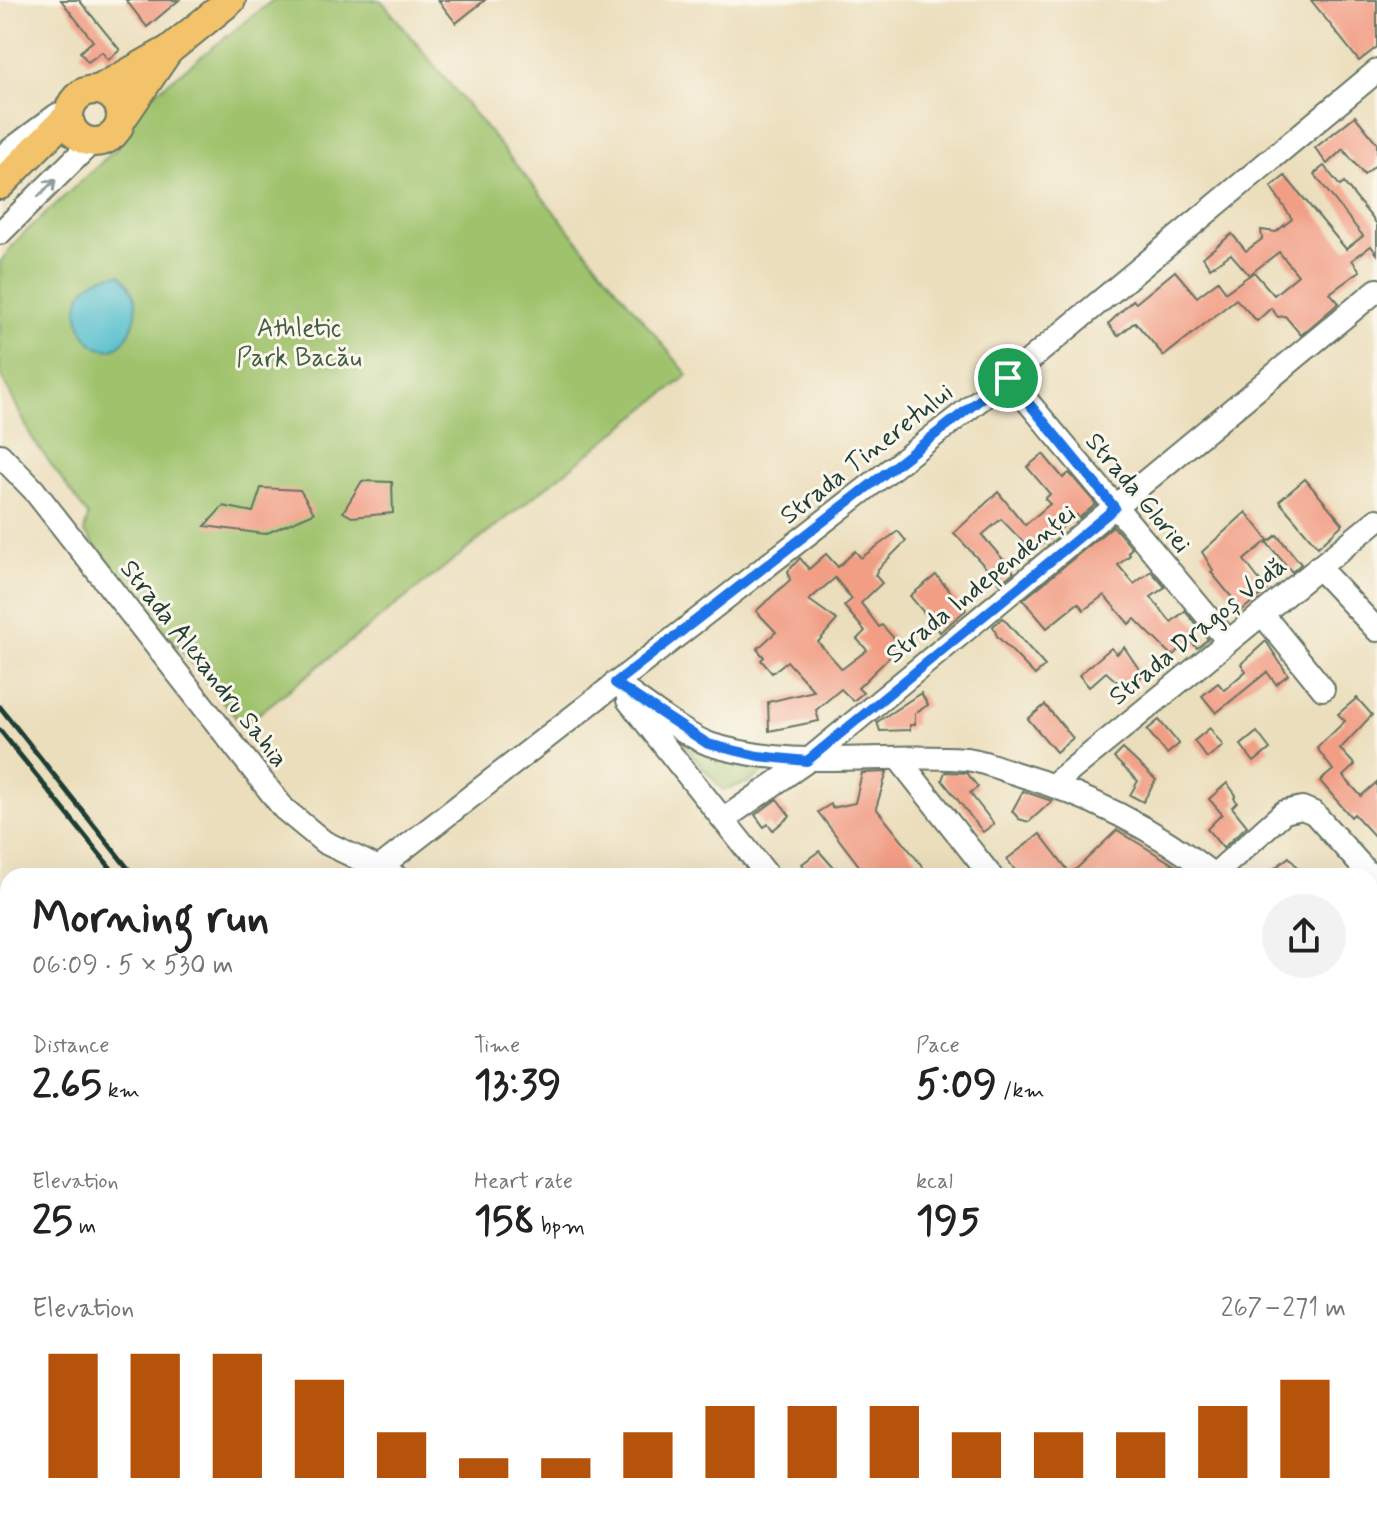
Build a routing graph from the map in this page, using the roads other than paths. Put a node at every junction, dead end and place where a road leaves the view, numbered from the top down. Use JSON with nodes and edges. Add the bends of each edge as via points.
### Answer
{"nodes":[{"id":1,"x":231,"y":0,"type":"edge"},
{"id":2,"x":169,"y":50,"type":"junction"},
{"id":3,"x":1374,"y":80,"type":"edge"},
{"id":4,"x":98,"y":90,"type":"junction"},
{"id":5,"x":70,"y":110,"type":"junction"},
{"id":6,"x":121,"y":120,"type":"junction"},
{"id":7,"x":88,"y":141,"type":"junction"},
{"id":8,"x":5,"y":172,"type":"edge"},
{"id":9,"x":0,"y":233,"type":"edge"},
{"id":10,"x":1377,"y":290,"type":"edge"},
{"id":11,"x":1008,"y":378,"type":"junction"},
{"id":12,"x":0,"y":437,"type":"edge"},
{"id":13,"x":6,"y":459,"type":"edge"},
{"id":14,"x":1115,"y":508,"type":"junction"},
{"id":15,"x":1377,"y":520,"type":"edge"},
{"id":16,"x":1318,"y":567,"type":"junction"},
{"id":17,"x":1263,"y":615,"type":"junction"},
{"id":18,"x":1377,"y":630,"type":"edge"},
{"id":19,"x":1228,"y":641,"type":"junction"},
{"id":20,"x":615,"y":683,"type":"junction"},
{"id":21,"x":1323,"y":689,"type":"dead end"},
{"id":22,"x":898,"y":758,"type":"junction"},
{"id":23,"x":807,"y":761,"type":"junction"},
{"id":24,"x":1054,"y":784,"type":"junction"},
{"id":25,"x":724,"y":819,"type":"junction"},
{"id":26,"x":379,"y":868,"type":"edge"},
{"id":27,"x":392,"y":868,"type":"edge"},
{"id":28,"x":762,"y":868,"type":"edge"},
{"id":29,"x":985,"y":868,"type":"edge"},
{"id":30,"x":1203,"y":868,"type":"edge"},
{"id":31,"x":1223,"y":868,"type":"edge"},
{"id":32,"x":1364,"y":868,"type":"edge"}],
"edges":[{"from":1,"to":2,"type":"main road"},
{"from":2,"to":4,"type":"main road"},
{"from":2,"to":6,"type":"main road"},
{"from":3,"to":11,"type":"street","name":"Strada Tineretului"},
{"from":4,"to":5,"type":"main road","via":[[82,94]]},
{"from":4,"to":6,"type":"main road","via":[[113,97]]},
{"from":5,"to":7,"type":"main road","via":[[73,130]]},
{"from":5,"to":8,"type":"main road"},
{"from":6,"to":7,"type":"main road","via":[[108,139]]},
{"from":7,"to":8,"type":"main road"},
{"from":9,"to":7,"type":"street","one_way":true},
{"from":10,"to":14,"type":"street","name":"Strada Independenței"},
{"from":11,"to":14,"type":"street","name":"Strada Gloriei"},
{"from":11,"to":20,"type":"street","name":"Strada Tineretului"},
{"from":12,"to":13,"type":"street","name":"Strada Alexandru Sahia"},
{"from":13,"to":26,"type":"street","name":"Strada Alexandru Sahia","via":[[284,809],[324,842]]},
{"from":14,"to":19,"type":"street","name":"Strada Gloriei"},
{"from":14,"to":23,"type":"street","name":"Strada Independenței"},
{"from":15,"to":16,"type":"street","name":"Strada Dragoș Vodă"},
{"from":16,"to":17,"type":"street","name":"Strada Dragoș Vodă"},
{"from":16,"to":18,"type":"street"},
{"from":17,"to":19,"type":"street","name":"Strada Dragoș Vodă"},
{"from":17,"to":21,"type":"street"},
{"from":19,"to":24,"type":"street","name":"Strada Dragoș Vodă"},
{"from":20,"to":23,"type":"street","via":[[708,744]]},
{"from":20,"to":25,"type":"street"},
{"from":20,"to":27,"type":"street","name":"Strada Tineretului"},
{"from":22,"to":23,"type":"street"},
{"from":22,"to":24,"type":"street","via":[[968,759]]},
{"from":22,"to":29,"type":"street"},
{"from":23,"to":25,"type":"street","name":"Strada Independenței"},
{"from":24,"to":30,"type":"street","via":[[1159,835]]},
{"from":25,"to":28,"type":"street"},
{"from":31,"to":32,"type":"street","via":[[1284,812],[1302,808],[1314,813]]}]}
